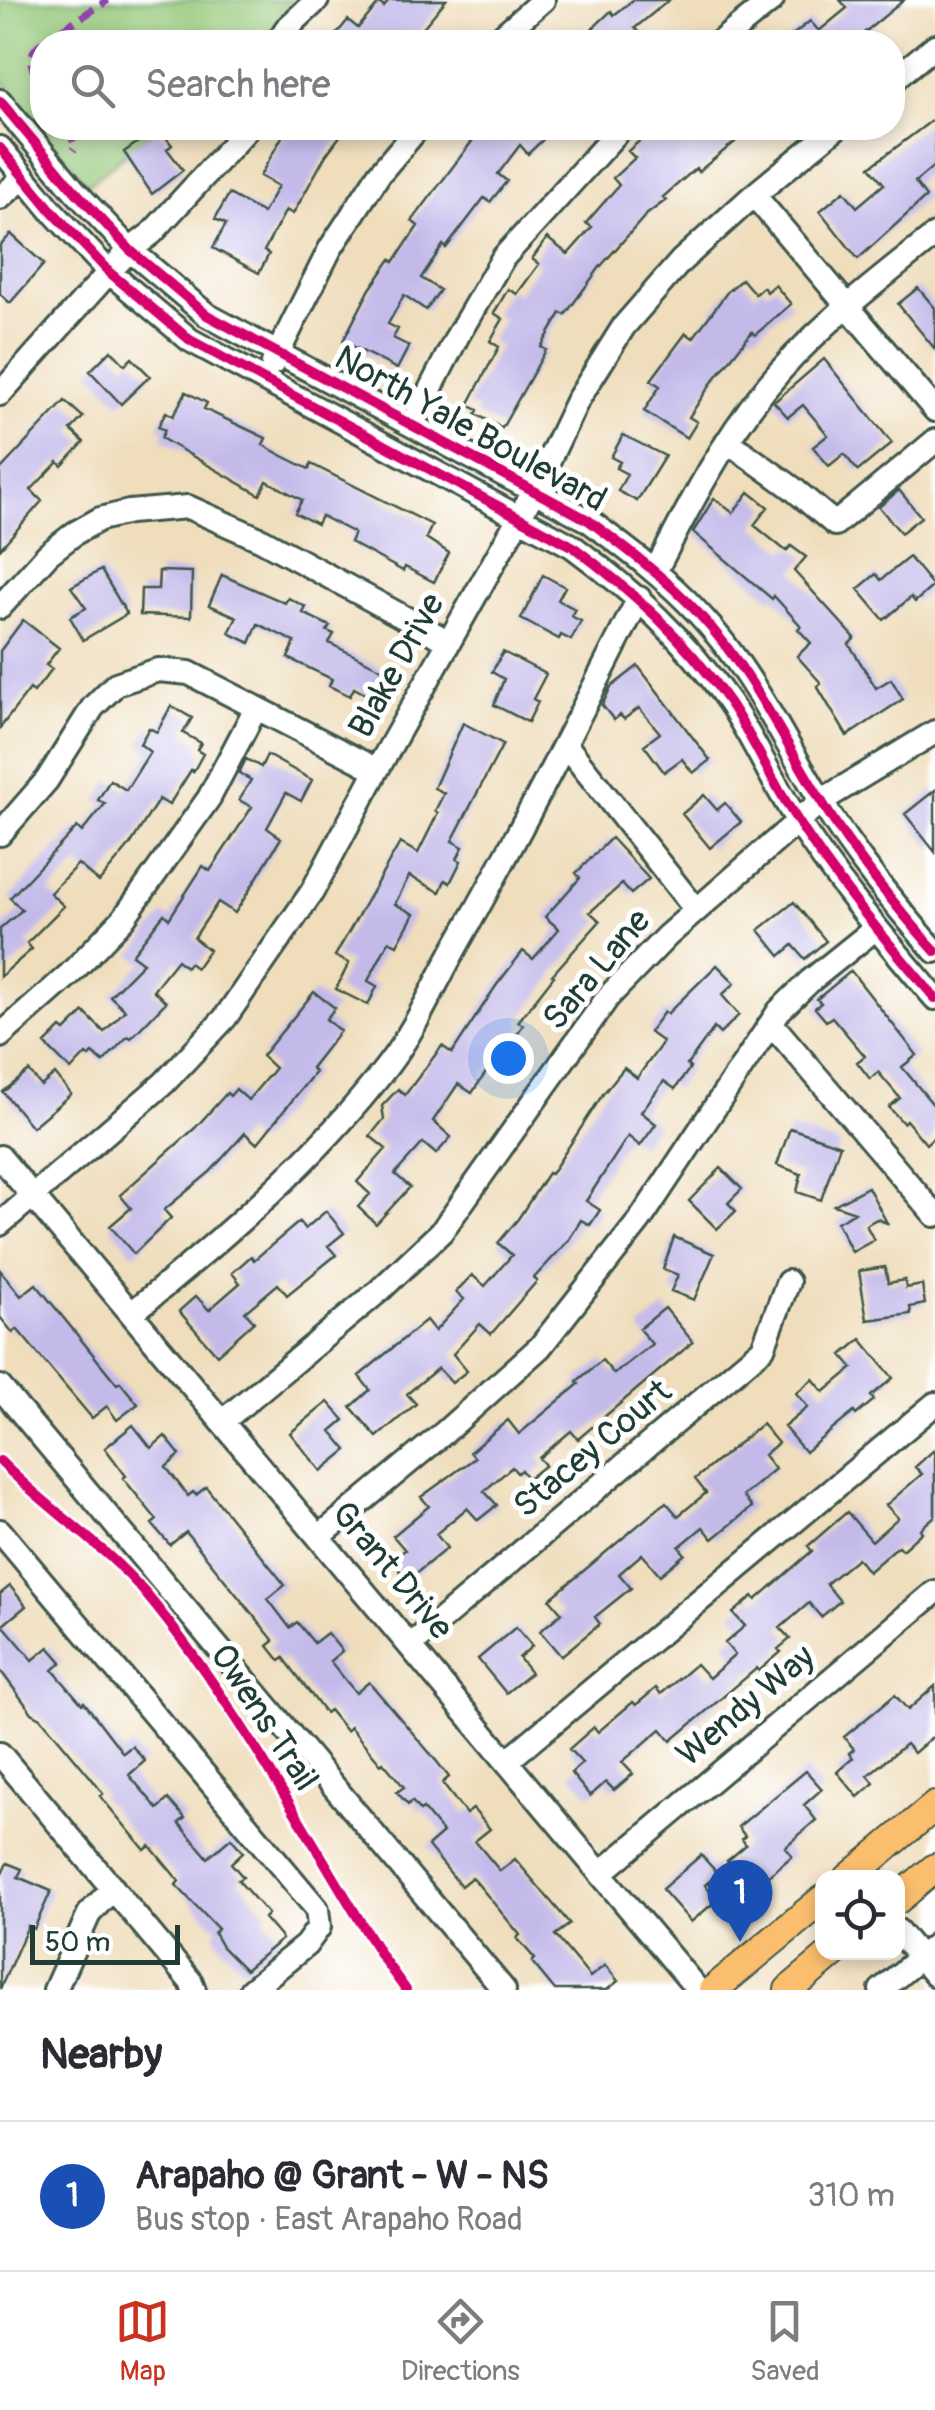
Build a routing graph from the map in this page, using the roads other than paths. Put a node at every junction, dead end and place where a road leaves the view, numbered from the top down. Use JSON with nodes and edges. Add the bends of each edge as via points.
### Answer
{"nodes":[{"id":1,"x":318,"y":0,"type":"edge"},
{"id":2,"x":542,"y":0,"type":"edge"},
{"id":3,"x":772,"y":0,"type":"edge"},
{"id":4,"x":285,"y":30,"type":"edge"},
{"id":5,"x":508,"y":30,"type":"edge"},
{"id":6,"x":735,"y":30,"type":"edge"},
{"id":7,"x":935,"y":46,"type":"edge"},
{"id":8,"x":905,"y":70,"type":"edge"},
{"id":9,"x":0,"y":101,"type":"edge"},
{"id":10,"x":30,"y":137,"type":"edge"},
{"id":11,"x":32,"y":140,"type":"edge"},
{"id":12,"x":237,"y":140,"type":"edge"},
{"id":13,"x":408,"y":140,"type":"edge"},
{"id":14,"x":610,"y":140,"type":"edge"},
{"id":15,"x":821,"y":140,"type":"edge"},
{"id":16,"x":0,"y":148,"type":"edge"},
{"id":17,"x":24,"y":177,"type":"junction"},
{"id":18,"x":754,"y":195,"type":"junction"},
{"id":19,"x":0,"y":198,"type":"edge"},
{"id":20,"x":935,"y":235,"type":"edge"},
{"id":21,"x":130,"y":250,"type":"junction"},
{"id":22,"x":109,"y":272,"type":"junction"},
{"id":23,"x":848,"y":306,"type":"junction"},
{"id":24,"x":278,"y":353,"type":"junction"},
{"id":25,"x":264,"y":380,"type":"junction"},
{"id":26,"x":0,"y":394,"type":"edge"},
{"id":27,"x":935,"y":410,"type":"edge"},
{"id":28,"x":412,"y":425,"type":"junction"},
{"id":29,"x":727,"y":441,"type":"junction"},
{"id":30,"x":935,"y":441,"type":"edge"},
{"id":31,"x":534,"y":491,"type":"junction"},
{"id":32,"x":518,"y":517,"type":"junction"},
{"id":33,"x":655,"y":572,"type":"junction"},
{"id":34,"x":638,"y":598,"type":"junction"},
{"id":35,"x":0,"y":607,"type":"edge"},
{"id":36,"x":449,"y":642,"type":"junction"},
{"id":37,"x":256,"y":708,"type":"junction"},
{"id":38,"x":935,"y":732,"type":"edge"},
{"id":39,"x":565,"y":744,"type":"junction"},
{"id":40,"x":377,"y":770,"type":"junction"},
{"id":41,"x":821,"y":801,"type":"junction"},
{"id":42,"x":798,"y":821,"type":"junction"},
{"id":43,"x":0,"y":834,"type":"edge"},
{"id":44,"x":696,"y":910,"type":"junction"},
{"id":45,"x":876,"y":928,"type":"junction"},
{"id":46,"x":935,"y":951,"type":"edge"},
{"id":47,"x":935,"y":998,"type":"edge"},
{"id":48,"x":771,"y":1023,"type":"junction"},
{"id":49,"x":0,"y":1036,"type":"edge"},
{"id":50,"x":0,"y":1156,"type":"edge"},
{"id":51,"x":33,"y":1196,"type":"junction"},
{"id":52,"x":935,"y":1215,"type":"edge"},
{"id":53,"x":0,"y":1224,"type":"edge"},
{"id":54,"x":788,"y":1282,"type":"dead end"},
{"id":55,"x":132,"y":1313,"type":"junction"},
{"id":56,"x":0,"y":1387,"type":"edge"},
{"id":57,"x":935,"y":1404,"type":"edge"},
{"id":58,"x":223,"y":1421,"type":"junction"},
{"id":59,"x":0,"y":1531,"type":"edge"},
{"id":60,"x":319,"y":1536,"type":"junction"},
{"id":61,"x":935,"y":1592,"type":"edge"},
{"id":62,"x":410,"y":1646,"type":"junction"},
{"id":63,"x":507,"y":1761,"type":"junction"},
{"id":64,"x":4,"y":1768,"type":"edge"},
{"id":65,"x":935,"y":1806,"type":"edge"},
{"id":66,"x":935,"y":1868,"type":"edge"},
{"id":67,"x":859,"y":1870,"type":"edge"},
{"id":68,"x":601,"y":1872,"type":"junction"},
{"id":69,"x":113,"y":1888,"type":"junction"},
{"id":70,"x":905,"y":1893,"type":"edge"},
{"id":71,"x":815,"y":1906,"type":"edge"},
{"id":72,"x":905,"y":1937,"type":"edge"},
{"id":73,"x":930,"y":1959,"type":"edge"},
{"id":74,"x":824,"y":1960,"type":"edge"},
{"id":75,"x":55,"y":1990,"type":"edge"},
{"id":76,"x":194,"y":1990,"type":"edge"},
{"id":77,"x":250,"y":1990,"type":"edge"},
{"id":78,"x":504,"y":1990,"type":"edge"},
{"id":79,"x":698,"y":1990,"type":"edge"},
{"id":80,"x":713,"y":1990,"type":"edge"},
{"id":81,"x":788,"y":1990,"type":"edge"},
{"id":82,"x":881,"y":1990,"type":"edge"}],
"edges":[{"from":1,"to":4,"type":"street"},
{"from":2,"to":5,"type":"street"},
{"from":3,"to":6,"type":"street"},
{"from":7,"to":8,"type":"street"},
{"from":9,"to":10,"type":"street","name":"North Yale Boulevard"},
{"from":11,"to":21,"type":"street","name":"North Yale Boulevard"},
{"from":12,"to":21,"type":"street"},
{"from":13,"to":24,"type":"street","via":[[330,249]]},
{"from":14,"to":28,"type":"street","via":[[503,258]]},
{"from":15,"to":18,"type":"street","name":"Blake Drive"},
{"from":16,"to":17,"type":"street","name":"North Yale Boulevard"},
{"from":17,"to":19,"type":"street"},
{"from":17,"to":22,"type":"street","name":"North Yale Boulevard"},
{"from":18,"to":23,"type":"street"},
{"from":18,"to":31,"type":"street","name":"Blake Drive","via":[[681,261],[624,326],[577,401]]},
{"from":20,"to":23,"type":"street"},
{"from":21,"to":22,"type":"street"},
{"from":21,"to":24,"type":"street","name":"North Yale Boulevard","via":[[207,315]]},
{"from":22,"to":25,"type":"street","name":"North Yale Boulevard","via":[[190,340]]},
{"from":22,"to":26,"type":"street"},
{"from":23,"to":27,"type":"street"},
{"from":23,"to":29,"type":"street","via":[[768,385]]},
{"from":24,"to":25,"type":"street"},
{"from":24,"to":28,"type":"street","name":"North Yale Boulevard"},
{"from":25,"to":32,"type":"street","name":"North Yale Boulevard"},
{"from":28,"to":31,"type":"street","name":"North Yale Boulevard"},
{"from":29,"to":30,"type":"street","via":[[835,524]]},
{"from":29,"to":33,"type":"street"},
{"from":31,"to":32,"type":"street","name":"Blake Drive"},
{"from":31,"to":33,"type":"street","name":"North Yale Boulevard","via":[[588,520]]},
{"from":32,"to":34,"type":"street","name":"North Yale Boulevard","via":[[572,546]]},
{"from":32,"to":36,"type":"street","name":"Blake Drive"},
{"from":33,"to":41,"type":"street","name":"North Yale Boulevard","via":[[700,615],[755,687]]},
{"from":34,"to":39,"type":"street"},
{"from":34,"to":42,"type":"street","name":"North Yale Boulevard","via":[[678,635],[730,704]]},
{"from":35,"to":36,"type":"street","via":[[48,554],[100,519],[188,507]]},
{"from":36,"to":40,"type":"street","name":"Blake Drive"},
{"from":37,"to":40,"type":"street"},
{"from":37,"to":43,"type":"street","via":[[188,673],[158,670],[116,684]]},
{"from":37,"to":49,"type":"street","via":[[209,798],[123,919]]},
{"from":38,"to":41,"type":"street","name":"Sara Lane"},
{"from":39,"to":44,"type":"street"},
{"from":39,"to":55,"type":"street","via":[[387,1067],[310,1154]]},
{"from":40,"to":51,"type":"street","name":"Blake Drive","via":[[312,892],[224,1018],[164,1083]]},
{"from":41,"to":42,"type":"street","name":"Sara Lane"},
{"from":41,"to":46,"type":"street","name":"North Yale Boulevard","via":[[879,887]]},
{"from":42,"to":44,"type":"street","name":"Sara Lane"},
{"from":42,"to":45,"type":"street","name":"North Yale Boulevard"},
{"from":44,"to":58,"type":"street","name":"Sara Lane","via":[[608,997],[442,1231]]},
{"from":45,"to":47,"type":"street","name":"North Yale Boulevard"},
{"from":45,"to":48,"type":"street"},
{"from":48,"to":52,"type":"street"},
{"from":48,"to":60,"type":"street","via":[[630,1234],[540,1347]]},
{"from":50,"to":51,"type":"street","name":"Grant Drive"},
{"from":51,"to":53,"type":"street","name":"Blake Drive"},
{"from":51,"to":55,"type":"street","name":"Grant Drive"},
{"from":54,"to":62,"type":"street","name":"Stacey Court","via":[[763,1348]]},
{"from":55,"to":58,"type":"street","name":"Grant Drive"},
{"from":56,"to":78,"type":"street"},
{"from":57,"to":63,"type":"street"},
{"from":58,"to":60,"type":"street","name":"Grant Drive"},
{"from":59,"to":77,"type":"street","via":[[317,1908],[319,1927],[306,1944]]},
{"from":60,"to":62,"type":"street","name":"Grant Drive"},
{"from":61,"to":68,"type":"street","name":"Wendy Way"},
{"from":62,"to":63,"type":"street","name":"Grant Drive"},
{"from":63,"to":68,"type":"street","name":"Grant Drive"},
{"from":64,"to":69,"type":"street"},
{"from":65,"to":67,"type":"main road"},
{"from":66,"to":70,"type":"main road"},
{"from":68,"to":79,"type":"street","name":"Grant Drive"},
{"from":69,"to":75,"type":"street","via":[[89,1914]]},
{"from":69,"to":76,"type":"street"},
{"from":71,"to":80,"type":"main road"},
{"from":72,"to":73,"type":"street"},
{"from":73,"to":82,"type":"street"},
{"from":74,"to":81,"type":"main road"}]}
